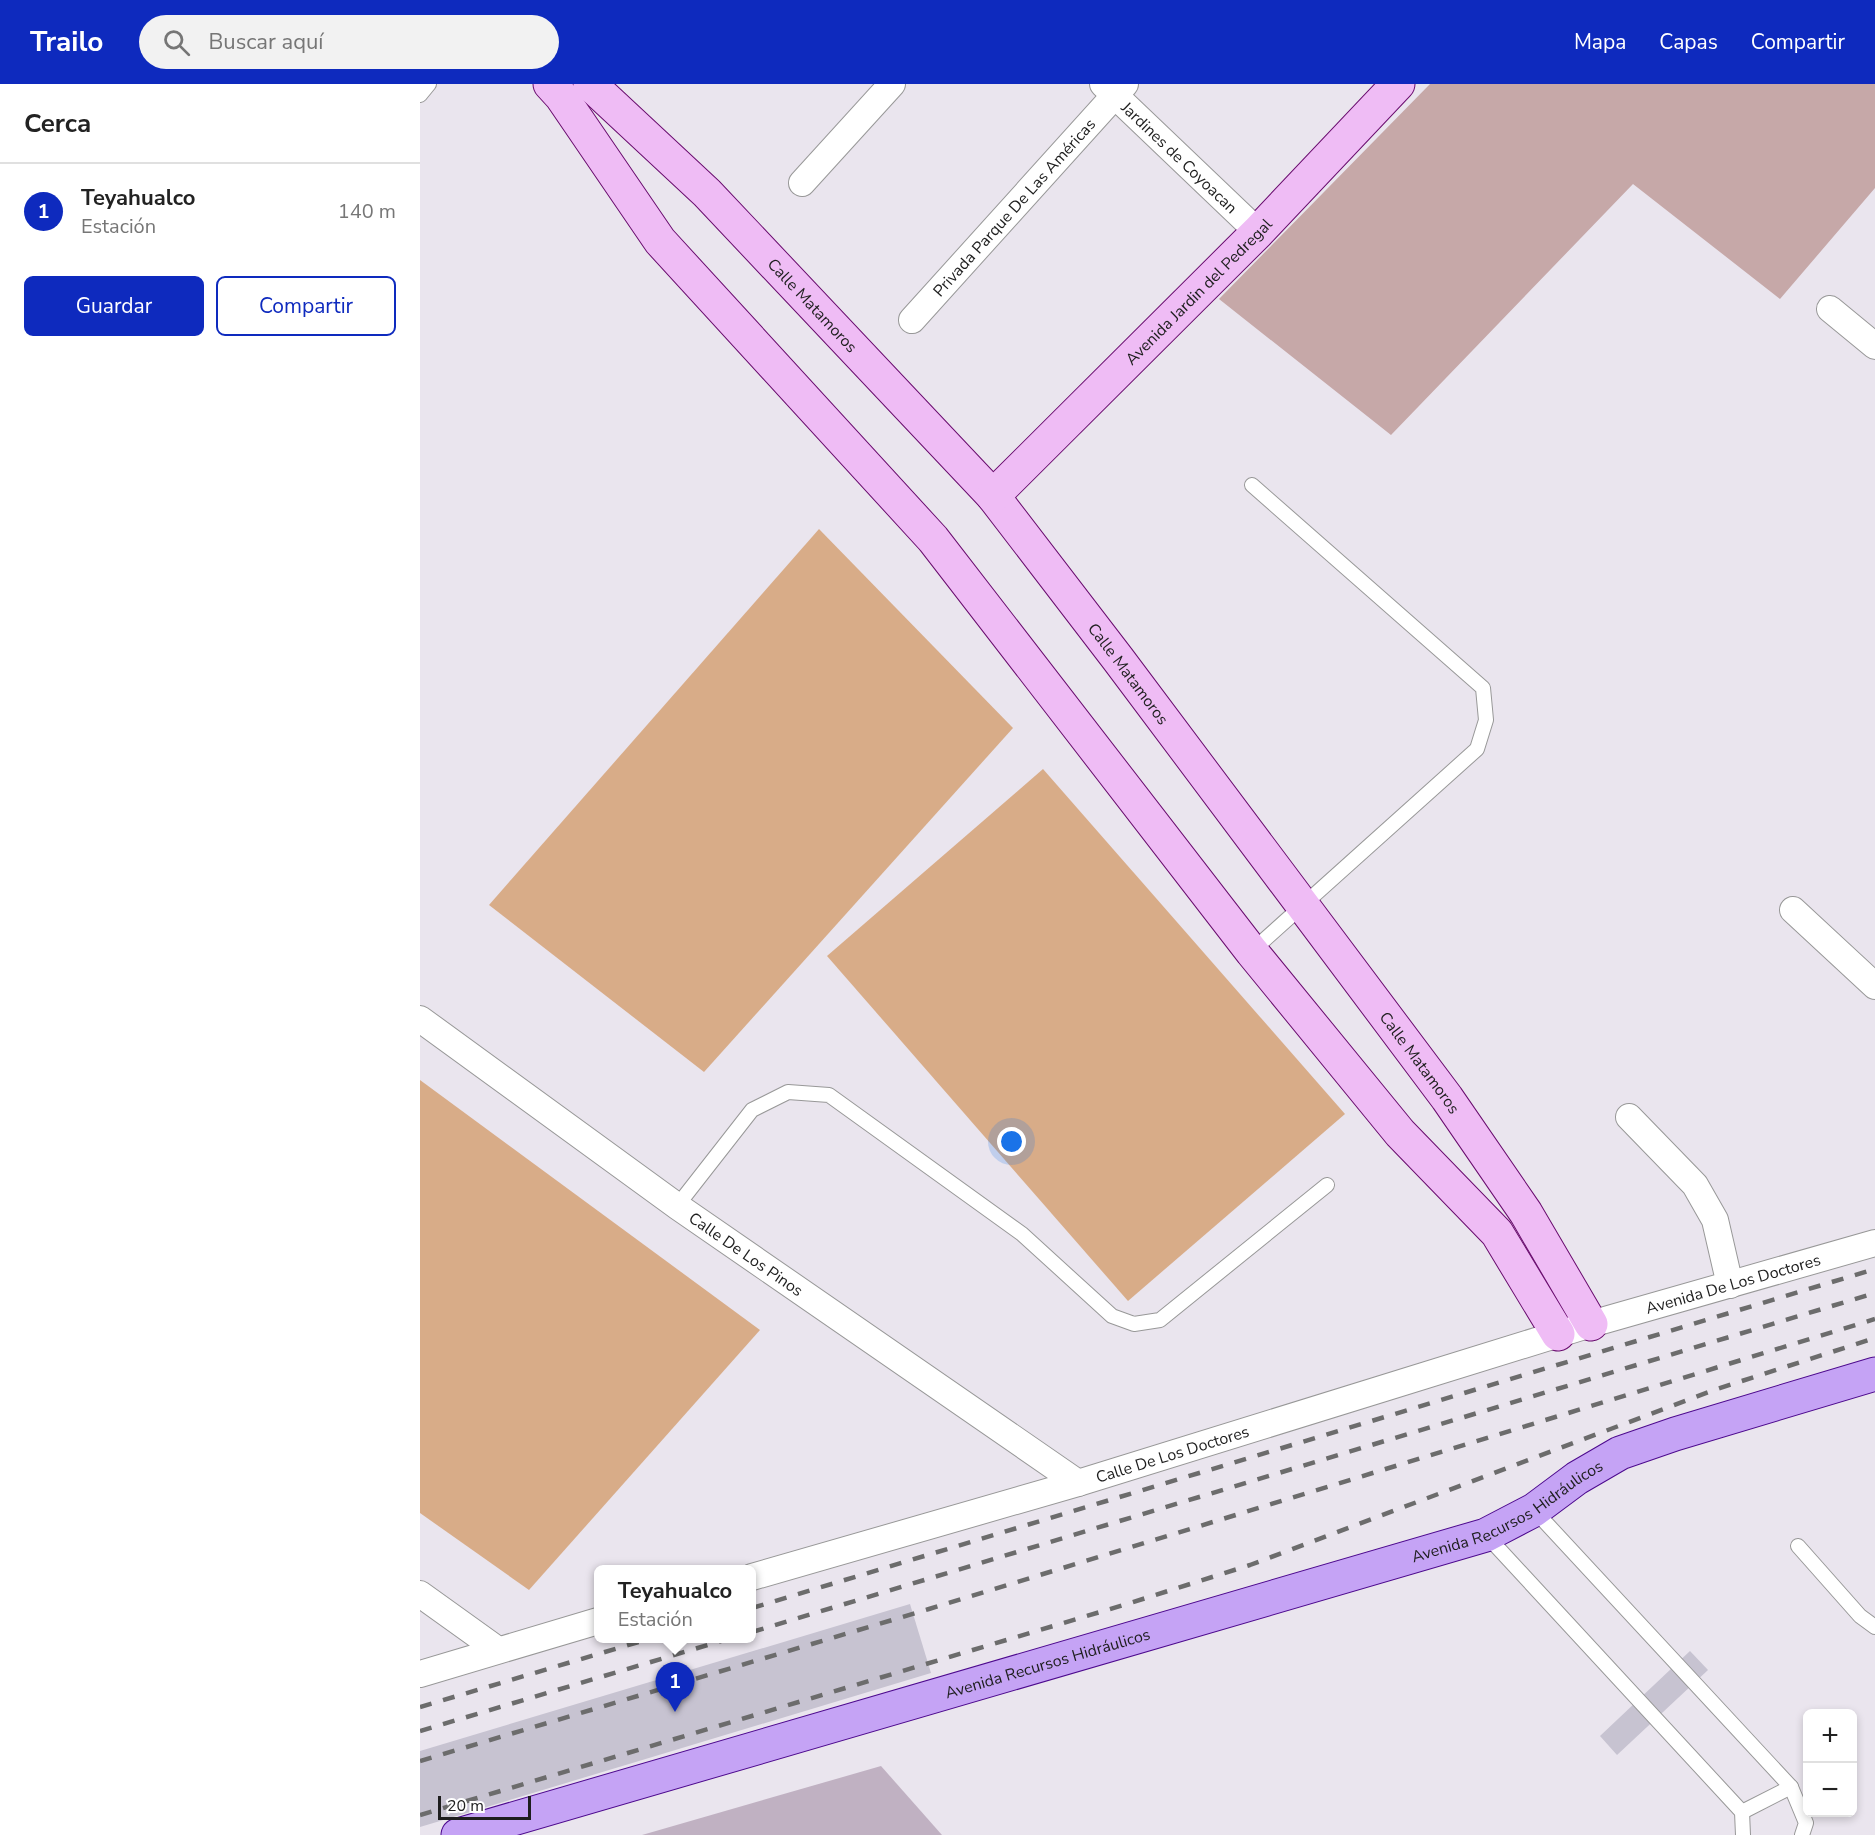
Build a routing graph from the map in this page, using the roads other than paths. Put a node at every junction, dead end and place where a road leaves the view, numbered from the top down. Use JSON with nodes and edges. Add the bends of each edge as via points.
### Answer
{"nodes":[{"id":1,"x":429,"y":84,"type":"edge"},
{"id":2,"x":550,"y":84,"type":"edge"},
{"id":3,"x":590,"y":84,"type":"edge"},
{"id":4,"x":892,"y":84,"type":"edge"},
{"id":5,"x":1398,"y":84,"type":"edge"},
{"id":6,"x":1114,"y":88,"type":"edge"},
{"id":7,"x":420,"y":95,"type":"edge"},
{"id":8,"x":802,"y":183,"type":"dead end"},
{"id":9,"x":1258,"y":232,"type":"junction"},
{"id":10,"x":1830,"y":309,"type":"dead end"},
{"id":11,"x":912,"y":320,"type":"dead end"},
{"id":12,"x":1875,"y":346,"type":"edge"},
{"id":13,"x":1252,"y":485,"type":"dead end"},
{"id":14,"x":993,"y":496,"type":"junction"},
{"id":15,"x":1304,"y":905,"type":"junction"},
{"id":16,"x":1793,"y":910,"type":"dead end"},
{"id":17,"x":1252,"y":952,"type":"junction"},
{"id":18,"x":1875,"y":986,"type":"edge"},
{"id":19,"x":420,"y":1019,"type":"edge"},
{"id":20,"x":1629,"y":1117,"type":"dead end"},
{"id":21,"x":1327,"y":1185,"type":"dead end"},
{"id":22,"x":677,"y":1206,"type":"junction"},
{"id":23,"x":1875,"y":1243,"type":"edge"},
{"id":24,"x":1730,"y":1285,"type":"junction"},
{"id":25,"x":1591,"y":1324,"type":"junction"},
{"id":26,"x":1558,"y":1334,"type":"junction"},
{"id":27,"x":1875,"y":1374,"type":"edge"},
{"id":28,"x":1078,"y":1483,"type":"junction"},
{"id":29,"x":1534,"y":1510,"type":"junction"},
{"id":30,"x":1486,"y":1535,"type":"junction"},
{"id":31,"x":1798,"y":1546,"type":"dead end"},
{"id":32,"x":756,"y":1576,"type":"edge"},
{"id":33,"x":420,"y":1594,"type":"edge"},
{"id":34,"x":594,"y":1622,"type":"edge"},
{"id":35,"x":1875,"y":1627,"type":"edge"},
{"id":36,"x":498,"y":1650,"type":"junction"},
{"id":37,"x":420,"y":1674,"type":"edge"},
{"id":38,"x":1791,"y":1787,"type":"junction"},
{"id":39,"x":1742,"y":1812,"type":"junction"},
{"id":40,"x":458,"y":1835,"type":"edge"},
{"id":41,"x":1743,"y":1835,"type":"edge"},
{"id":42,"x":1802,"y":1835,"type":"edge"}],
"edges":[{"from":1,"to":7,"type":"lane"},
{"from":2,"to":17,"type":"street","via":[[660,241],[933,539]]},
{"from":3,"to":14,"type":"street","name":"Calle Matamoros","via":[[707,193]]},
{"from":4,"to":8,"type":"street"},
{"from":5,"to":9,"type":"street","name":"Avenida Jardin del Pedregal"},
{"from":6,"to":9,"type":"street","name":"Jardines de Coyoacan"},
{"from":6,"to":11,"type":"street","name":"Privada Parque De Las Américas"},
{"from":9,"to":14,"type":"street","name":"Avenida Jardin del Pedregal"},
{"from":10,"to":12,"type":"street"},
{"from":13,"to":15,"type":"lane","via":[[1483,688],[1486,720],[1477,749]]},
{"from":14,"to":15,"type":"street","name":"Calle Matamoros"},
{"from":15,"to":17,"type":"lane"},
{"from":15,"to":25,"type":"street","name":"Calle Matamoros","via":[[1500,1175]]},
{"from":16,"to":18,"type":"street"},
{"from":17,"to":26,"type":"street","via":[[1400,1133],[1497,1233]]},
{"from":19,"to":22,"type":"street","name":"Calle De Los Pinos"},
{"from":20,"to":24,"type":"street","via":[[1695,1185],[1715,1220]]},
{"from":21,"to":22,"type":"lane","via":[[1160,1320],[1134,1323],[1112,1316],[1022,1234],[829,1095],[788,1092],[752,1110]]},
{"from":22,"to":28,"type":"street","name":"Calle De Los Pinos"},
{"from":23,"to":24,"type":"street","name":"Avenida De Los Doctores"},
{"from":24,"to":25,"type":"street","name":"Avenida De Los Doctores"},
{"from":25,"to":26,"type":"street","name":"Calle De Los Doctores"},
{"from":26,"to":28,"type":"street","name":"Calle De Los Doctores"},
{"from":27,"to":29,"type":"main road","name":"Avenida Recursos Hidráulicos","via":[[1620,1453]]},
{"from":28,"to":32,"type":"street","name":"Calle De Los Doctores"},
{"from":29,"to":30,"type":"main road","name":"Avenida Recursos Hidráulicos"},
{"from":29,"to":38,"type":"lane"},
{"from":30,"to":39,"type":"lane"},
{"from":30,"to":40,"type":"main road","name":"Avenida Recursos Hidráulicos"},
{"from":31,"to":35,"type":"lane","via":[[1860,1616]]},
{"from":33,"to":36,"type":"street"},
{"from":34,"to":36,"type":"street"},
{"from":36,"to":37,"type":"street"},
{"from":38,"to":39,"type":"lane"},
{"from":38,"to":42,"type":"lane","via":[[1806,1822]]},
{"from":39,"to":41,"type":"lane"}]}
